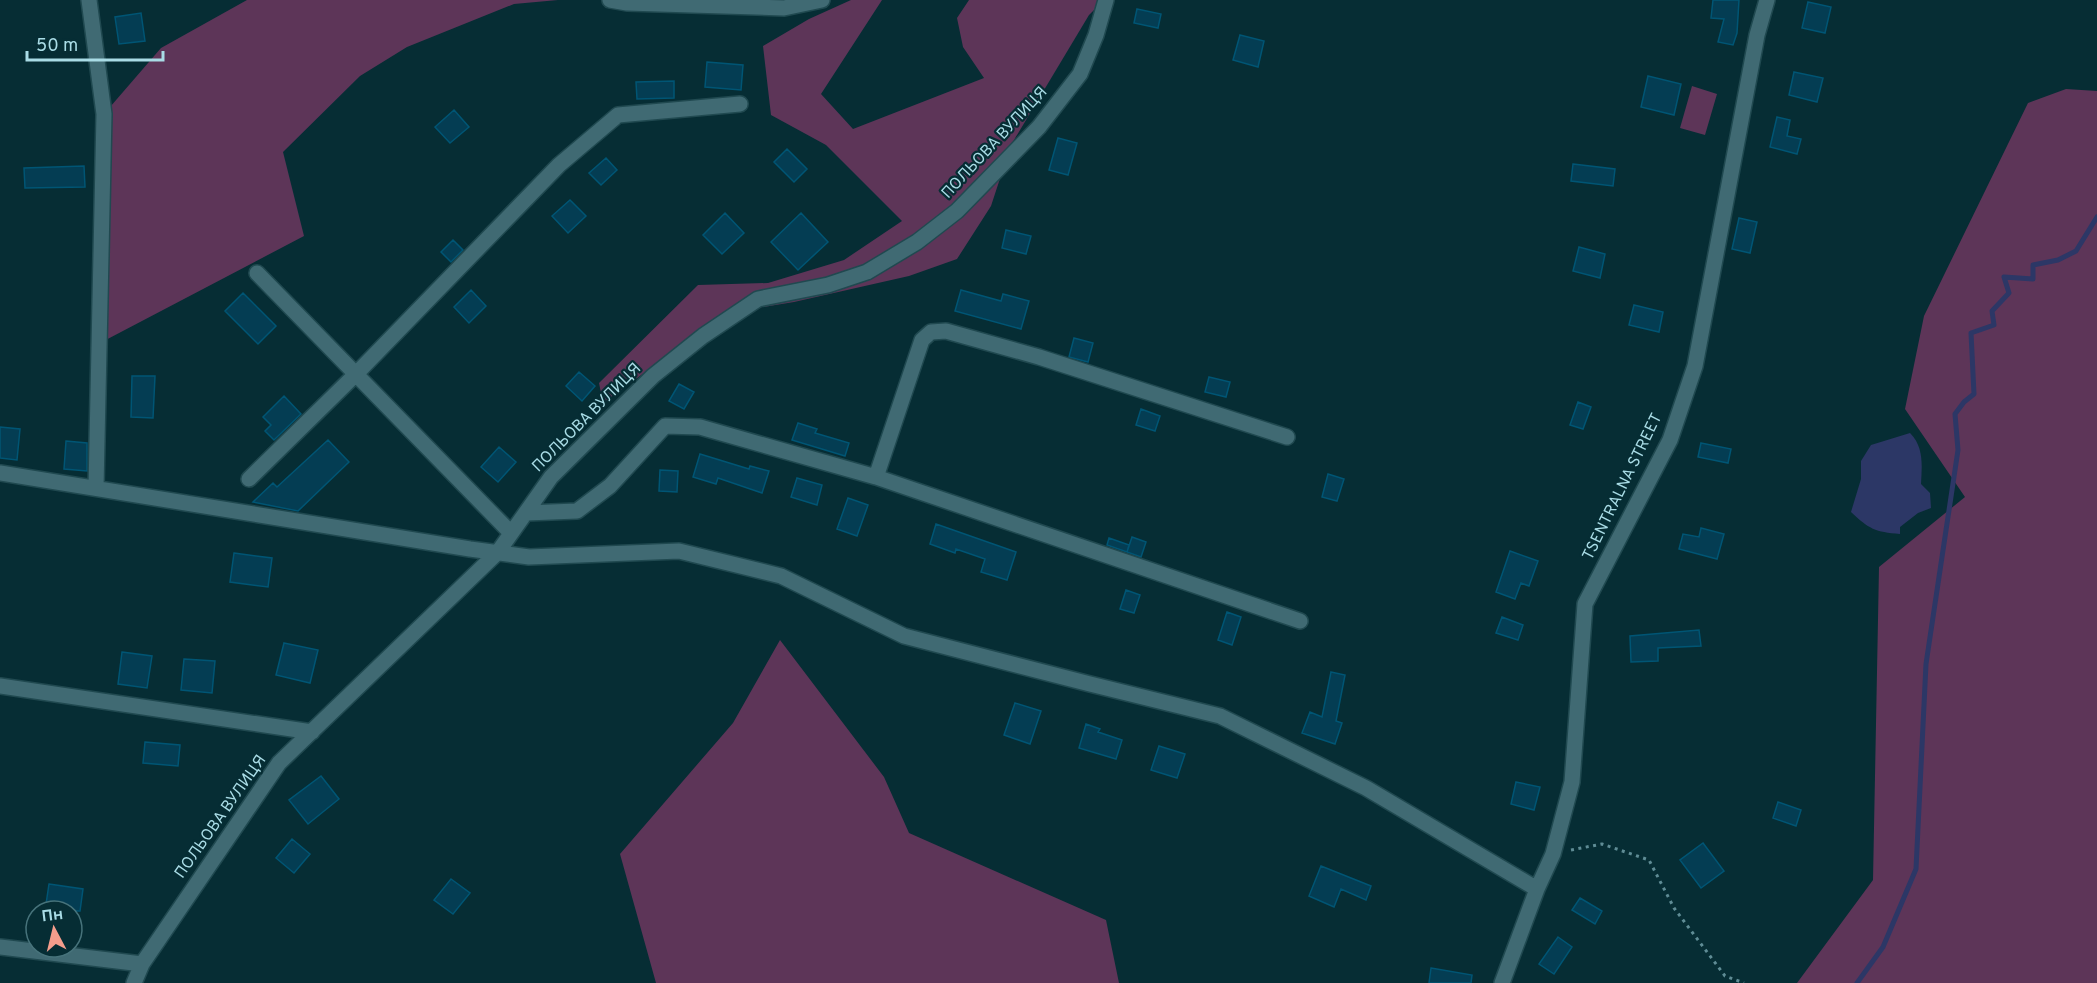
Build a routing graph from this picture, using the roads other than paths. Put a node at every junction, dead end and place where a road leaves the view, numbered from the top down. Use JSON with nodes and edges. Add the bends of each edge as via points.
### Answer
{"nodes":[{"id":1,"x":89,"y":0,"type":"edge"},
{"id":2,"x":610,"y":0,"type":"edge"},
{"id":3,"x":822,"y":0,"type":"edge"},
{"id":4,"x":1106,"y":0,"type":"edge"},
{"id":5,"x":1767,"y":0,"type":"edge"},
{"id":6,"x":740,"y":104,"type":"dead end"},
{"id":7,"x":257,"y":273,"type":"dead end"},
{"id":8,"x":356,"y":374,"type":"junction"},
{"id":9,"x":1287,"y":437,"type":"dead end"},
{"id":10,"x":0,"y":473,"type":"edge"},
{"id":11,"x":876,"y":477,"type":"junction"},
{"id":12,"x":249,"y":479,"type":"dead end"},
{"id":13,"x":96,"y":489,"type":"junction"},
{"id":14,"x":526,"y":513,"type":"junction"},
{"id":15,"x":511,"y":533,"type":"junction"},
{"id":16,"x":498,"y":552,"type":"junction"},
{"id":17,"x":1300,"y":621,"type":"dead end"},
{"id":18,"x":0,"y":686,"type":"edge"},
{"id":19,"x":312,"y":732,"type":"junction"},
{"id":20,"x":1537,"y":889,"type":"junction"},
{"id":21,"x":0,"y":947,"type":"edge"},
{"id":22,"x":142,"y":964,"type":"junction"},
{"id":23,"x":134,"y":983,"type":"edge"},
{"id":24,"x":1502,"y":983,"type":"edge"}],
"edges":[{"from":1,"to":13,"type":"street","via":[[104,114]]},
{"from":2,"to":3,"type":"street","via":[[784,8]]},
{"from":4,"to":14,"type":"street","name":"ПОЛЬОВА ВУЛИЦЯ","via":[[1080,74],[1039,127],[957,210],[918,242],[867,272],[828,285],[758,299],[703,336],[653,376],[576,452],[551,477]]},
{"from":5,"to":20,"type":"street","name":"TSENTRALNA STREET","via":[[1695,366],[1670,440],[1585,604],[1572,782],[1553,854]]},
{"from":6,"to":8,"type":"street","via":[[618,115],[559,165]]},
{"from":7,"to":8,"type":"street"},
{"from":8,"to":12,"type":"street"},
{"from":8,"to":15,"type":"street"},
{"from":9,"to":11,"type":"street","via":[[1038,357],[946,331],[931,332],[922,340]]},
{"from":10,"to":13,"type":"street"},
{"from":11,"to":14,"type":"street","via":[[700,427],[665,426],[610,486],[577,511]]},
{"from":11,"to":17,"type":"street"},
{"from":13,"to":16,"type":"street"},
{"from":14,"to":15,"type":"street","name":"ПОЛЬОВА ВУЛИЦЯ"},
{"from":15,"to":16,"type":"street","name":"ПОЛЬОВА ВУЛИЦЯ"},
{"from":16,"to":19,"type":"street","name":"ПОЛЬОВА ВУЛИЦЯ"},
{"from":16,"to":20,"type":"street","via":[[529,557],[679,551],[781,576],[904,636],[1220,716],[1366,788]]},
{"from":18,"to":19,"type":"street"},
{"from":19,"to":22,"type":"street","name":"ПОЛЬОВА ВУЛИЦЯ","via":[[279,763]]},
{"from":20,"to":24,"type":"street","name":"TSENTRALNA STREET"},
{"from":21,"to":22,"type":"street"},
{"from":22,"to":23,"type":"street","name":"ПОЛЬОВА ВУЛИЦЯ"}]}
